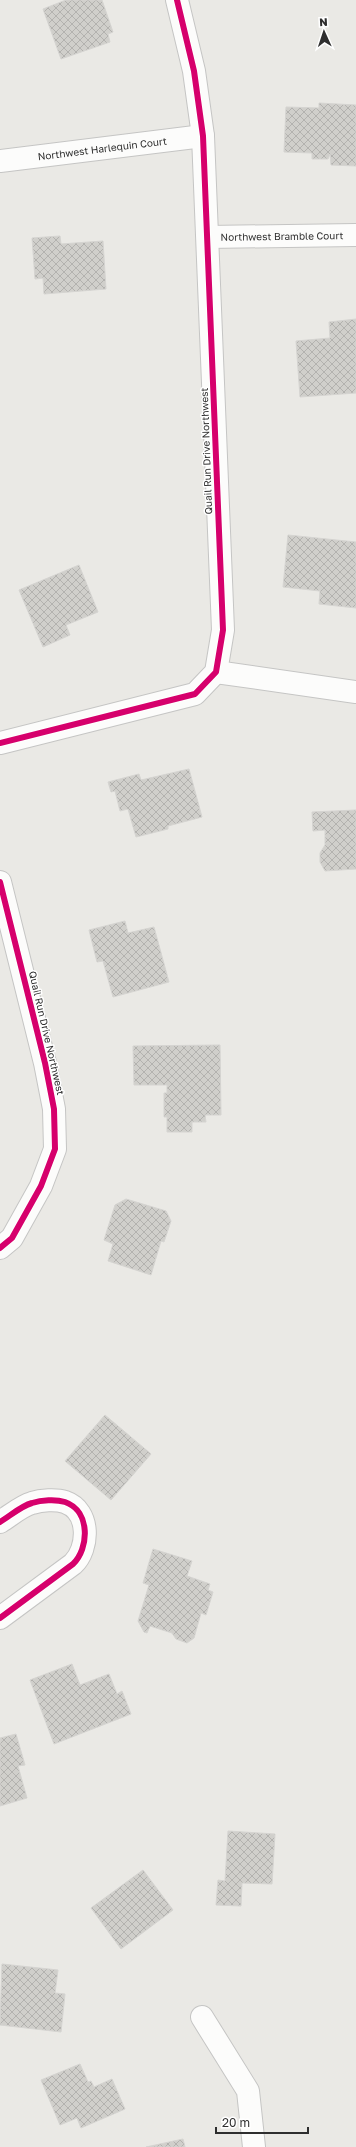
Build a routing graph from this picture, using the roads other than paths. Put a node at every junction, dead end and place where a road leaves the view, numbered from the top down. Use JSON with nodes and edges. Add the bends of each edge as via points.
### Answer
{"nodes":[{"id":1,"x":177,"y":0,"type":"edge"},
{"id":2,"x":204,"y":136,"type":"junction"},
{"id":3,"x":0,"y":161,"type":"edge"},
{"id":4,"x":356,"y":235,"type":"edge"},
{"id":5,"x":208,"y":237,"type":"junction"},
{"id":6,"x":216,"y":672,"type":"junction"},
{"id":7,"x":356,"y":692,"type":"edge"},
{"id":8,"x":0,"y":743,"type":"edge"},
{"id":9,"x":0,"y":882,"type":"edge"},
{"id":10,"x":0,"y":1248,"type":"edge"},
{"id":11,"x":0,"y":1522,"type":"edge"},
{"id":12,"x":0,"y":1618,"type":"edge"},
{"id":13,"x":202,"y":2017,"type":"dead end"},
{"id":14,"x":254,"y":2147,"type":"edge"}],
"edges":[{"from":1,"to":2,"type":"street","name":"Quail Run Drive Northwest","via":[[194,71]]},
{"from":2,"to":3,"type":"street","name":"Northwest Harlequin Court"},
{"from":2,"to":5,"type":"street","name":"Quail Run Drive Northwest"},
{"from":4,"to":5,"type":"street","name":"Northwest Bramble Court"},
{"from":5,"to":6,"type":"street","name":"Quail Run Drive Northwest","via":[[223,630]]},
{"from":6,"to":7,"type":"street"},
{"from":6,"to":8,"type":"street","via":[[195,694]]},
{"from":9,"to":10,"type":"street","name":"Quail Run Drive Northwest","via":[[45,1063],[54,1109],[55,1149],[42,1186],[12,1238]]},
{"from":11,"to":12,"type":"street","via":[[30,1503],[47,1500],[66,1502],[78,1512],[84,1526],[85,1542],[80,1557],[73,1564]]},
{"from":13,"to":14,"type":"street","via":[[248,2091]]}]}
